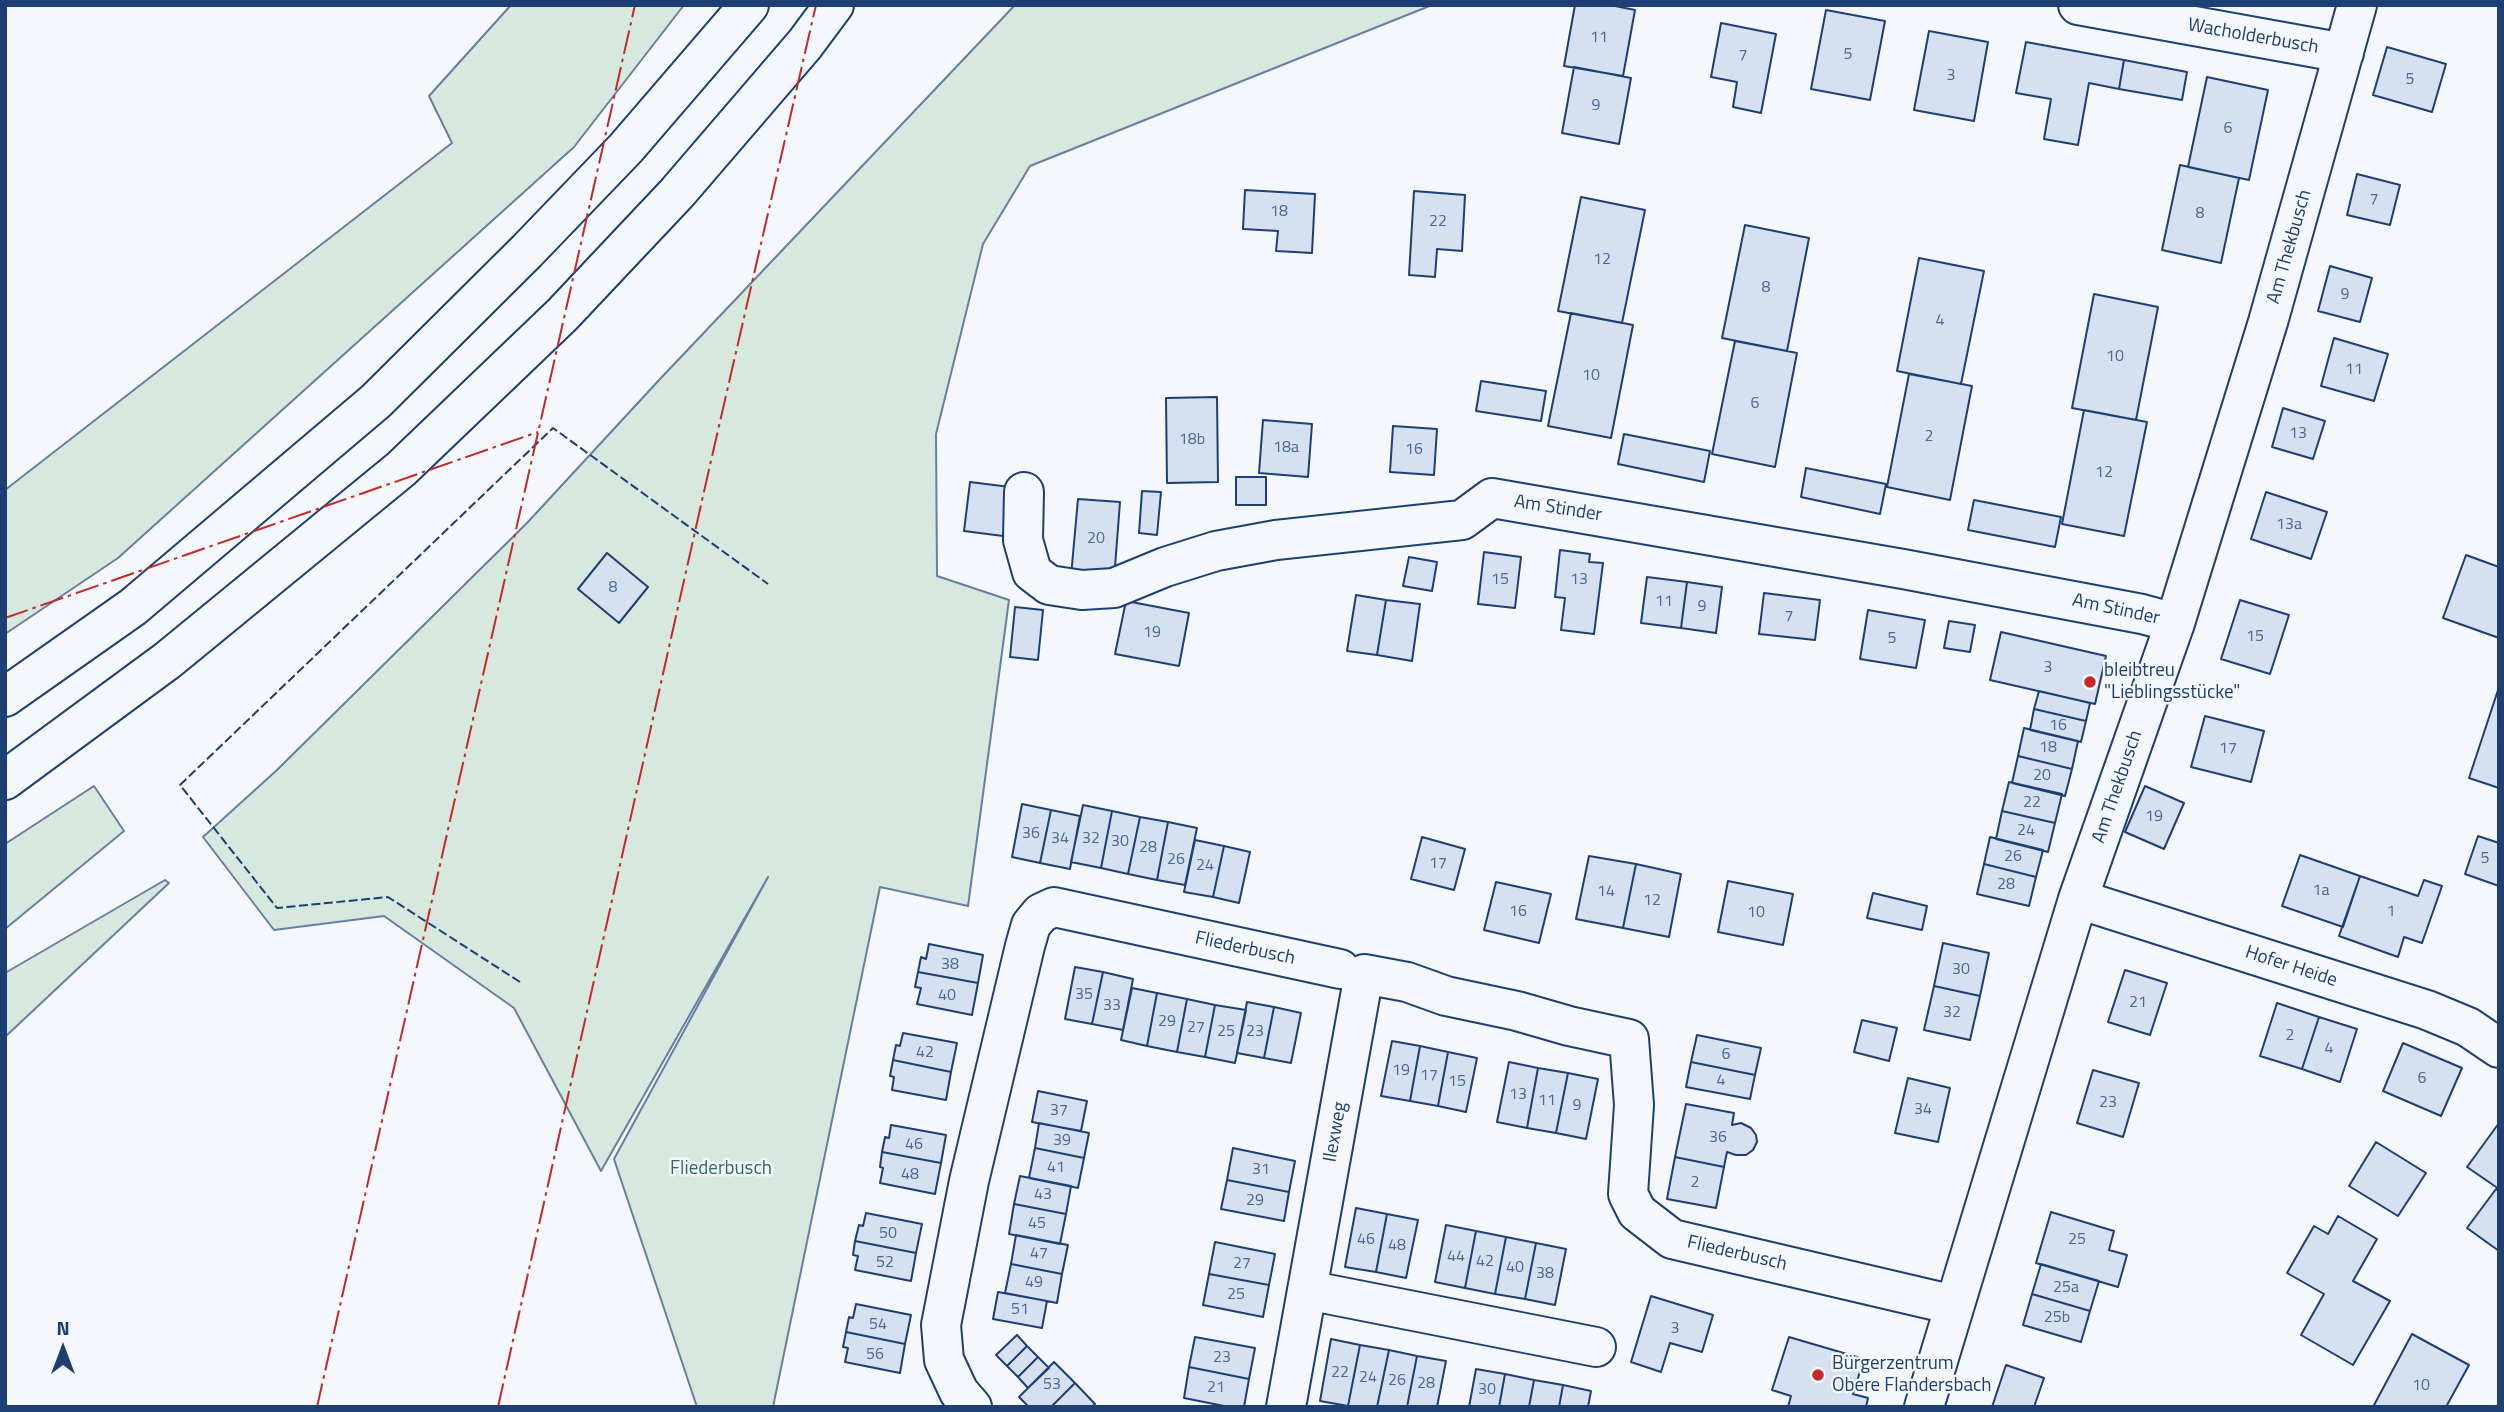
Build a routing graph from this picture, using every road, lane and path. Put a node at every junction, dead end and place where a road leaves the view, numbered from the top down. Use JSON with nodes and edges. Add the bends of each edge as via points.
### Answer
{"nodes":[{"id":1,"x":749,"y":5,"type":"edge"},
{"id":2,"x":834,"y":5,"type":"edge"},
{"id":3,"x":2078,"y":5,"type":"edge"},
{"id":4,"x":2357,"y":5,"type":"edge"},
{"id":5,"x":2344,"y":53,"type":"junction"},
{"id":6,"x":1024,"y":492,"type":"dead end"},
{"id":7,"x":2175,"y":623,"type":"junction"},
{"id":8,"x":5,"y":697,"type":"edge"},
{"id":9,"x":5,"y":780,"type":"edge"},
{"id":10,"x":2078,"y":899,"type":"junction"},
{"id":11,"x":1352,"y":972,"type":"junction"},
{"id":12,"x":2499,"y":1048,"type":"edge"},
{"id":13,"x":1307,"y":1290,"type":"junction"},
{"id":14,"x":1954,"y":1305,"type":"junction"},
{"id":15,"x":1596,"y":1347,"type":"dead end"},
{"id":16,"x":972,"y":1407,"type":"edge"},
{"id":17,"x":1286,"y":1407,"type":"edge"},
{"id":18,"x":1924,"y":1407,"type":"edge"}],
"edges":[{"from":1,"to":8,"type":"main road","via":[[626,148],[376,401],[133,607]]},
{"from":2,"to":9,"type":"main road","via":[[677,193],[562,315],[401,470],[168,660]]},
{"from":3,"to":5,"type":"main road","name":"Wacholderbusch"},
{"from":4,"to":5,"type":"main road","name":"Am Thekbusch"},
{"from":5,"to":7,"type":"main road","name":"Am Thekbusch","via":[[2268,322]]},
{"from":6,"to":7,"type":"main road","name":"Am Stinder","via":[[1023,540],[1032,572],[1049,585],[1082,590],[1114,588],[1216,551],[1462,520],[1492,498],[1903,569]]},
{"from":7,"to":10,"type":"main road","name":"Am Thekbusch"},
{"from":10,"to":12,"type":"main road","name":"Hofer Heide","via":[[2427,1010],[2468,1027]]},
{"from":10,"to":14,"type":"main road","name":"Am Thekbusch"},
{"from":11,"to":13,"type":"main road","name":"Ilexweg"},
{"from":11,"to":14,"type":"main road","name":"Fliederbusch","via":[[1629,1039],[1633,1105],[1628,1194],[1637,1212],[1671,1239]]},
{"from":11,"to":16,"type":"main road","name":"Fliederbusch","via":[[1054,907],[1041,913],[1031,925],[1025,946],[969,1181],[941,1325],[944,1360]]},
{"from":13,"to":15,"type":"main road"},
{"from":13,"to":17,"type":"main road","name":"Ilexweg"},
{"from":14,"to":18,"type":"main road","name":"Am Thekbusch"}]}
